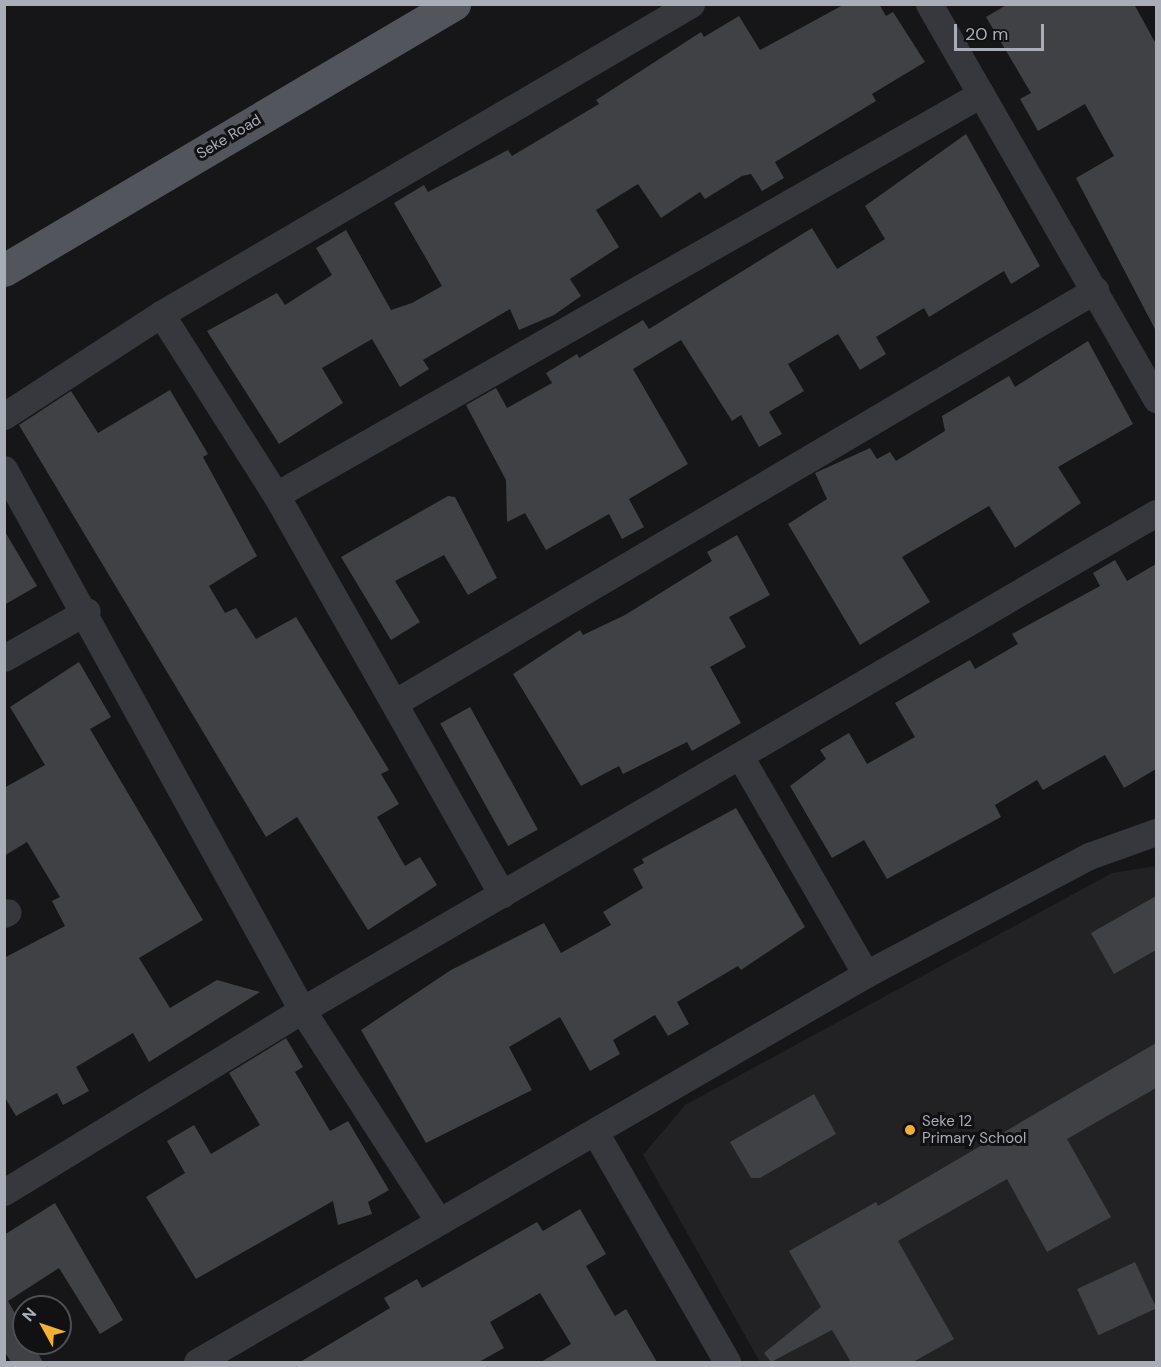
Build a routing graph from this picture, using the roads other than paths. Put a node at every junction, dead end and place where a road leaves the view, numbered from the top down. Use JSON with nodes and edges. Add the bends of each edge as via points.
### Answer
{"nodes":[{"id":1,"x":692,"y":4,"type":"edge"},
{"id":2,"x":929,"y":4,"type":"edge"},
{"id":3,"x":454,"y":5,"type":"edge"},
{"id":4,"x":981,"y":94,"type":"junction"},
{"id":5,"x":4,"y":270,"type":"edge"},
{"id":6,"x":1095,"y":290,"type":"junction"},
{"id":7,"x":161,"y":314,"type":"junction"},
{"id":8,"x":1147,"y":361,"type":"edge"},
{"id":9,"x":1156,"y":399,"type":"edge"},
{"id":10,"x":4,"y":416,"type":"edge"},
{"id":11,"x":4,"y":469,"type":"edge"},
{"id":12,"x":276,"y":495,"type":"junction"},
{"id":13,"x":1156,"y":513,"type":"edge"},
{"id":14,"x":87,"y":611,"type":"junction"},
{"id":15,"x":4,"y":658,"type":"edge"},
{"id":16,"x":394,"y":703,"type":"junction"},
{"id":17,"x":740,"y":756,"type":"junction"},
{"id":18,"x":1156,"y":832,"type":"edge"},
{"id":19,"x":502,"y":895,"type":"junction"},
{"id":20,"x":866,"y":974,"type":"junction"},
{"id":21,"x":302,"y":1010,"type":"junction"},
{"id":22,"x":595,"y":1132,"type":"junction"},
{"id":23,"x":4,"y":1192,"type":"edge"},
{"id":24,"x":439,"y":1222,"type":"junction"},
{"id":25,"x":197,"y":1362,"type":"edge"},
{"id":26,"x":727,"y":1362,"type":"edge"}],
"edges":[{"from":1,"to":7,"type":"street"},
{"from":2,"to":4,"type":"street"},
{"from":3,"to":5,"type":"main road","name":"Seke Road"},
{"from":4,"to":6,"type":"street"},
{"from":4,"to":12,"type":"street"},
{"from":6,"to":8,"type":"street"},
{"from":6,"to":16,"type":"street"},
{"from":7,"to":10,"type":"street"},
{"from":7,"to":12,"type":"street"},
{"from":8,"to":9,"type":"street"},
{"from":11,"to":14,"type":"street"},
{"from":12,"to":16,"type":"street"},
{"from":13,"to":17,"type":"street"},
{"from":14,"to":15,"type":"street"},
{"from":14,"to":21,"type":"street"},
{"from":16,"to":19,"type":"street"},
{"from":17,"to":19,"type":"street"},
{"from":17,"to":20,"type":"street"},
{"from":18,"to":20,"type":"street","via":[[1089,856]]},
{"from":19,"to":21,"type":"street"},
{"from":20,"to":22,"type":"street"},
{"from":21,"to":23,"type":"street"},
{"from":21,"to":24,"type":"street"},
{"from":22,"to":24,"type":"street"},
{"from":22,"to":26,"type":"street"},
{"from":24,"to":25,"type":"street"}]}
